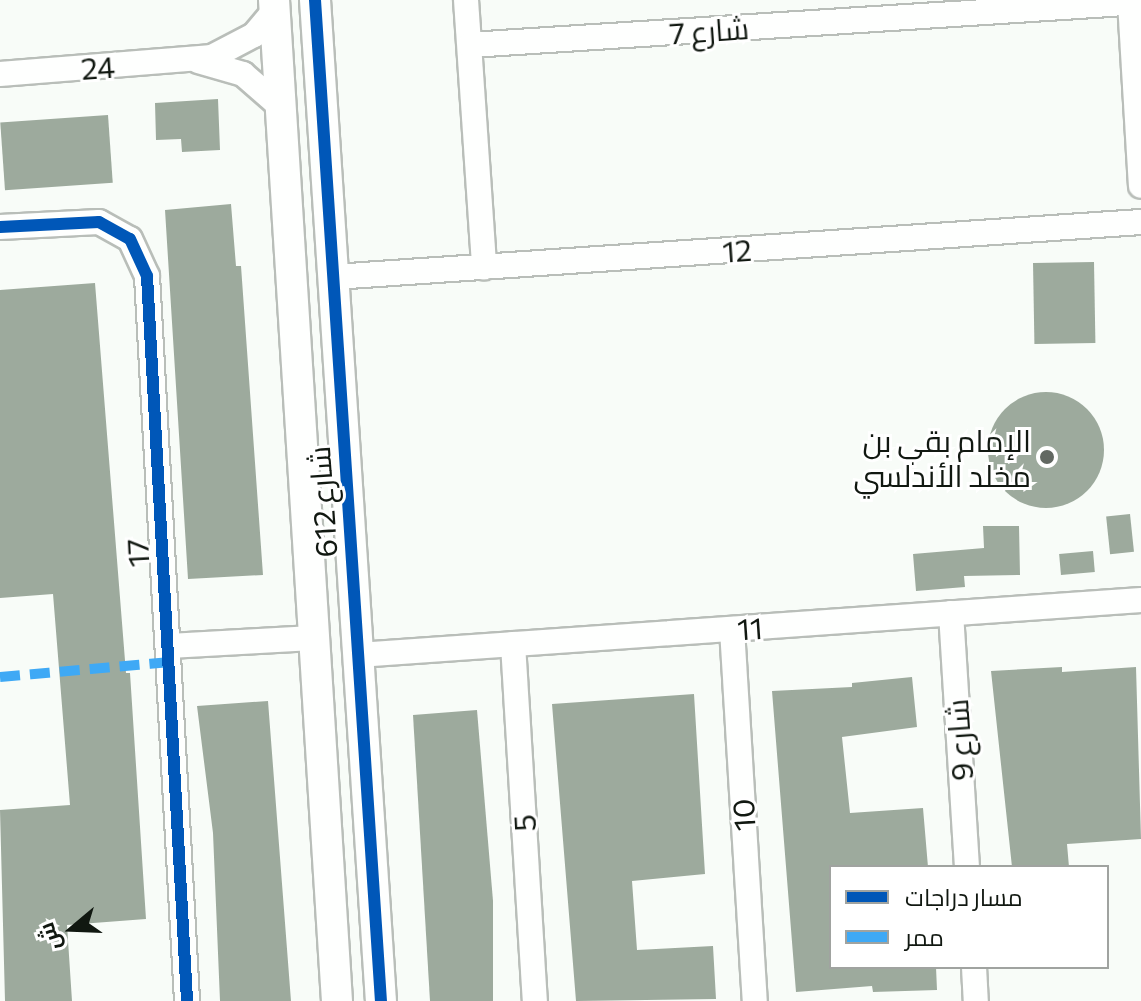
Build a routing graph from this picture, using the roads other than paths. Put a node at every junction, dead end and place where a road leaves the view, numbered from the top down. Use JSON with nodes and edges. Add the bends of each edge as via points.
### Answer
{"nodes":[{"id":1,"x":466,"y":0,"type":"edge"},
{"id":2,"x":1135,"y":2,"type":"edge"},
{"id":3,"x":274,"y":5,"type":"edge"},
{"id":4,"x":314,"y":7,"type":"edge"},
{"id":5,"x":470,"y":45,"type":"junction"},
{"id":6,"x":196,"y":61,"type":"junction"},
{"id":7,"x":0,"y":74,"type":"edge"},
{"id":8,"x":280,"y":106,"type":"junction"},
{"id":9,"x":1141,"y":186,"type":"edge"},
{"id":10,"x":1141,"y":222,"type":"edge"},
{"id":11,"x":0,"y":227,"type":"edge"},
{"id":12,"x":484,"y":267,"type":"junction"},
{"id":13,"x":334,"y":277,"type":"junction"},
{"id":14,"x":291,"y":297,"type":"junction"},
{"id":15,"x":345,"y":453,"type":"junction"},
{"id":16,"x":1141,"y":600,"type":"edge"},
{"id":17,"x":951,"y":613,"type":"junction"},
{"id":18,"x":732,"y":629,"type":"junction"},
{"id":19,"x":313,"y":638,"type":"junction"},
{"id":20,"x":513,"y":644,"type":"junction"},
{"id":21,"x":169,"y":646,"type":"junction"},
{"id":22,"x":358,"y":655,"type":"junction"},
{"id":23,"x":967,"y":865,"type":"edge"},
{"id":24,"x":974,"y":969,"type":"edge"},
{"id":25,"x":187,"y":1001,"type":"edge"},
{"id":26,"x":337,"y":1001,"type":"edge"},
{"id":27,"x":381,"y":1001,"type":"edge"},
{"id":28,"x":535,"y":1001,"type":"edge"},
{"id":29,"x":755,"y":1001,"type":"edge"},
{"id":30,"x":976,"y":1001,"type":"edge"}],
"edges":[{"from":1,"to":5,"type":"street"},
{"from":2,"to":5,"type":"street","name":"شارع 7"},
{"from":2,"to":9,"type":"street"},
{"from":3,"to":6,"type":"street","name":"24","via":[[241,44]]},
{"from":3,"to":8,"type":"street","name":"شارع 612"},
{"from":4,"to":13,"type":"street","name":"شارع 612"},
{"from":5,"to":12,"type":"street"},
{"from":6,"to":7,"type":"street","name":"24"},
{"from":6,"to":8,"type":"street","name":"24","via":[[243,74]]},
{"from":8,"to":14,"type":"street","name":"شارع 612"},
{"from":10,"to":12,"type":"street","name":"12"},
{"from":11,"to":21,"type":"street","name":"17","via":[[99,222],[130,239],[147,276]]},
{"from":12,"to":13,"type":"street","name":"12"},
{"from":13,"to":15,"type":"street","name":"شارع 612"},
{"from":14,"to":15,"type":"street","via":[[320,456],[334,464]]},
{"from":14,"to":19,"type":"street","name":"شارع 612"},
{"from":15,"to":22,"type":"street","name":"شارع 612"},
{"from":16,"to":17,"type":"street","name":"11"},
{"from":17,"to":18,"type":"street","name":"11"},
{"from":17,"to":23,"type":"street","name":"شارع 9"},
{"from":18,"to":20,"type":"street","name":"11"},
{"from":18,"to":29,"type":"street","name":"10"},
{"from":19,"to":21,"type":"street"},
{"from":19,"to":26,"type":"street","name":"شارع 612"},
{"from":20,"to":22,"type":"street","name":"11"},
{"from":20,"to":28,"type":"street","name":"5"},
{"from":21,"to":25,"type":"street","name":"17"},
{"from":22,"to":27,"type":"street","name":"شارع 612"},
{"from":24,"to":30,"type":"street"}]}
